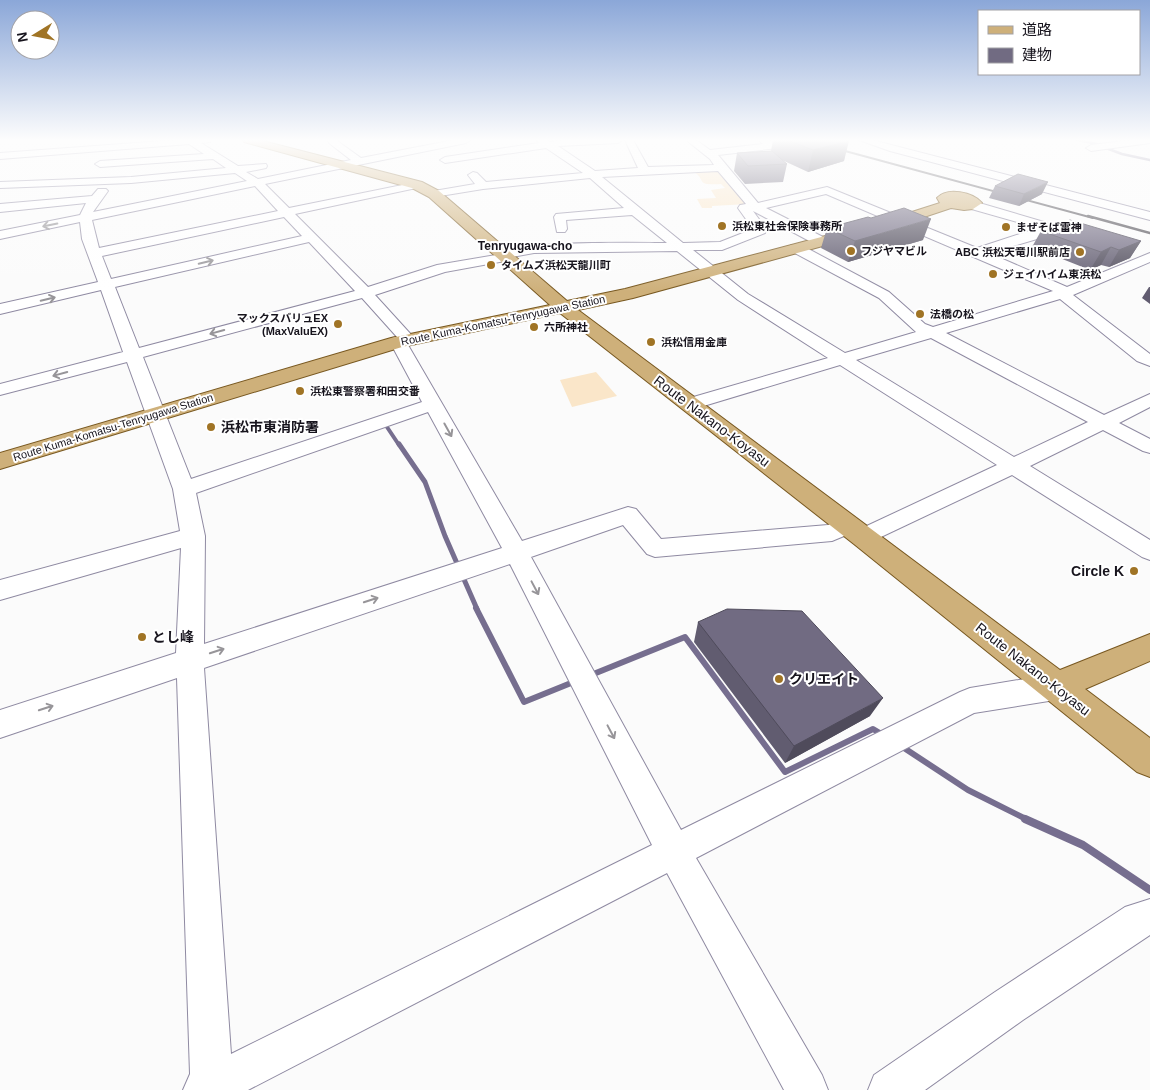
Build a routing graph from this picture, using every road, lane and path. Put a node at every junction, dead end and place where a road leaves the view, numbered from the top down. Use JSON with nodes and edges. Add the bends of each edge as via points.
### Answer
{"nodes":[{"id":1,"x":19,"y":191,"type":"edge"},
{"id":2,"x":72,"y":191,"type":"edge"},
{"id":3,"x":99,"y":191,"type":"edge"},
{"id":4,"x":120,"y":191,"type":"edge"},
{"id":5,"x":152,"y":191,"type":"edge"},
{"id":6,"x":265,"y":191,"type":"edge"},
{"id":7,"x":421,"y":191,"type":"edge"},
{"id":8,"x":427,"y":191,"type":"edge"},
{"id":9,"x":609,"y":191,"type":"edge"},
{"id":10,"x":741,"y":191,"type":"edge"},
{"id":11,"x":822,"y":191,"type":"edge"},
{"id":12,"x":828,"y":191,"type":"edge"},
{"id":13,"x":1055,"y":191,"type":"edge"},
{"id":14,"x":97,"y":195,"type":"junction"},
{"id":15,"x":0,"y":203,"type":"edge"},
{"id":16,"x":972,"y":205,"type":"joint"},
{"id":17,"x":755,"y":207,"type":"junction"},
{"id":18,"x":1150,"y":207,"type":"edge"},
{"id":19,"x":0,"y":208,"type":"edge"},
{"id":20,"x":1126,"y":209,"type":"junction"},
{"id":21,"x":634,"y":211,"type":"junction"},
{"id":22,"x":287,"y":213,"type":"junction"},
{"id":23,"x":1150,"y":216,"type":"edge"},
{"id":24,"x":898,"y":221,"type":"junction"},
{"id":25,"x":1050,"y":228,"type":"junction"},
{"id":26,"x":561,"y":229,"type":"dead end"},
{"id":27,"x":1066,"y":232,"type":"edge"},
{"id":28,"x":0,"y":235,"type":"edge"},
{"id":29,"x":311,"y":238,"type":"junction"},
{"id":30,"x":820,"y":241,"type":"junction"},
{"id":31,"x":678,"y":246,"type":"junction"},
{"id":32,"x":796,"y":248,"type":"junction"},
{"id":33,"x":1134,"y":252,"type":"edge"},
{"id":34,"x":95,"y":253,"type":"junction"},
{"id":35,"x":976,"y":253,"type":"junction"},
{"id":36,"x":504,"y":256,"type":"junction"},
{"id":37,"x":1150,"y":257,"type":"edge"},
{"id":38,"x":709,"y":271,"type":"junction"},
{"id":39,"x":107,"y":285,"type":"junction"},
{"id":40,"x":365,"y":293,"type":"junction"},
{"id":41,"x":1065,"y":293,"type":"junction"},
{"id":42,"x":564,"y":308,"type":"junction"},
{"id":43,"x":0,"y":310,"type":"edge"},
{"id":44,"x":934,"y":333,"type":"junction"},
{"id":45,"x":403,"y":341,"type":"junction"},
{"id":46,"x":133,"y":354,"type":"junction"},
{"id":47,"x":843,"y":359,"type":"junction"},
{"id":48,"x":1150,"y":361,"type":"edge"},
{"id":49,"x":0,"y":390,"type":"edge"},
{"id":50,"x":1150,"y":400,"type":"edge"},
{"id":51,"x":434,"y":404,"type":"junction"},
{"id":52,"x":690,"y":404,"type":"junction"},
{"id":53,"x":156,"y":414,"type":"junction"},
{"id":54,"x":1105,"y":423,"type":"junction"},
{"id":55,"x":1150,"y":447,"type":"edge"},
{"id":56,"x":0,"y":461,"type":"edge"},
{"id":57,"x":1014,"y":465,"type":"junction"},
{"id":58,"x":184,"y":489,"type":"junction"},
{"id":59,"x":856,"y":531,"type":"junction"},
{"id":60,"x":193,"y":536,"type":"junction"},
{"id":61,"x":1150,"y":551,"type":"edge"},
{"id":62,"x":516,"y":552,"type":"junction"},
{"id":63,"x":0,"y":590,"type":"edge"},
{"id":64,"x":1150,"y":647,"type":"edge"},
{"id":65,"x":190,"y":660,"type":"junction"},
{"id":66,"x":1055,"y":687,"type":"junction"},
{"id":67,"x":0,"y":724,"type":"edge"},
{"id":68,"x":1150,"y":760,"type":"edge"},
{"id":69,"x":674,"y":852,"type":"junction"},
{"id":70,"x":1150,"y":917,"type":"edge"},
{"id":71,"x":209,"y":1089,"type":"edge"},
{"id":72,"x":807,"y":1090,"type":"edge"},
{"id":73,"x":888,"y":1090,"type":"edge"}],
"edges":[{"from":1,"to":15,"type":"street"},
{"from":2,"to":14,"type":"street"},
{"from":3,"to":14,"type":"street"},
{"from":4,"to":14,"type":"street"},
{"from":5,"to":14,"type":"street"},
{"from":6,"to":22,"type":"street"},
{"from":7,"to":22,"type":"street"},
{"from":8,"to":36,"type":"main road","name":"Route Nakano-Koyasu"},
{"from":9,"to":21,"type":"street"},
{"from":10,"to":17,"type":"street"},
{"from":11,"to":17,"type":"street"},
{"from":12,"to":24,"type":"street"},
{"from":13,"to":20,"type":"street"},
{"from":14,"to":19,"type":"street"},
{"from":14,"to":28,"type":"street","one_way":true},
{"from":14,"to":34,"type":"street"},
{"from":16,"to":24,"type":"main road","name":"Route Kuma-Komatsu-Tenryugawa Station","via":[[950,204]]},
{"from":16,"to":25,"type":"street"},
{"from":17,"to":30,"type":"street"},
{"from":17,"to":31,"type":"street","via":[[744,208],[761,230],[722,246]]},
{"from":18,"to":20,"type":"street"},
{"from":20,"to":23,"type":"street"},
{"from":21,"to":26,"type":"street","via":[[560,217]]},
{"from":21,"to":31,"type":"street"},
{"from":22,"to":29,"type":"street"},
{"from":22,"to":34,"type":"street"},
{"from":24,"to":30,"type":"main road","name":"Route Kuma-Komatsu-Tenryugawa Station"},
{"from":24,"to":35,"type":"street"},
{"from":25,"to":27,"type":"street"},
{"from":25,"to":35,"type":"street"},
{"from":39,"to":29,"type":"street","one_way":true},
{"from":29,"to":40,"type":"street"},
{"from":30,"to":32,"type":"main road","name":"Route Kuma-Komatsu-Tenryugawa Station"},
{"from":31,"to":36,"type":"street","via":[[534,249]]},
{"from":31,"to":38,"type":"street"},
{"from":32,"to":38,"type":"main road","name":"Route Kuma-Komatsu-Tenryugawa Station"},
{"from":32,"to":44,"type":"street","via":[[884,295],[919,327]]},
{"from":33,"to":37,"type":"street"},
{"from":34,"to":39,"type":"street"},
{"from":35,"to":41,"type":"street"},
{"from":36,"to":40,"type":"street","via":[[442,268]]},
{"from":36,"to":42,"type":"main road","name":"Route Nakano-Koyasu"},
{"from":37,"to":41,"type":"street"},
{"from":38,"to":42,"type":"main road","name":"Route Kuma-Komatsu-Tenryugawa Station"},
{"from":38,"to":47,"type":"street","via":[[743,297]]},
{"from":43,"to":39,"type":"street","one_way":true},
{"from":39,"to":46,"type":"street"},
{"from":40,"to":45,"type":"street"},
{"from":40,"to":46,"type":"street","one_way":true},
{"from":41,"to":44,"type":"street"},
{"from":41,"to":48,"type":"street"},
{"from":42,"to":45,"type":"main road","name":"Route Kuma-Komatsu-Tenryugawa Station"},
{"from":42,"to":52,"type":"main road","name":"Route Nakano-Koyasu"},
{"from":44,"to":47,"type":"street"},
{"from":44,"to":54,"type":"street"},
{"from":45,"to":51,"type":"street"},
{"from":45,"to":53,"type":"main road","name":"Route Kuma-Komatsu-Tenryugawa Station"},
{"from":46,"to":49,"type":"street","one_way":true},
{"from":46,"to":53,"type":"street"},
{"from":47,"to":52,"type":"street"},
{"from":47,"to":57,"type":"street"},
{"from":50,"to":54,"type":"street"},
{"from":51,"to":58,"type":"street"},
{"from":51,"to":62,"type":"street","one_way":true},
{"from":52,"to":59,"type":"main road","name":"Route Nakano-Koyasu"},
{"from":53,"to":56,"type":"main road","name":"Route Kuma-Komatsu-Tenryugawa Station"},
{"from":53,"to":58,"type":"street"},
{"from":54,"to":55,"type":"street"},
{"from":54,"to":57,"type":"street"},
{"from":57,"to":59,"type":"street"},
{"from":57,"to":61,"type":"street"},
{"from":58,"to":60,"type":"street"},
{"from":59,"to":62,"type":"street","via":[[655,548],[628,515]]},
{"from":59,"to":66,"type":"main road","name":"Route Nakano-Koyasu"},
{"from":60,"to":63,"type":"street"},
{"from":60,"to":65,"type":"street"},
{"from":65,"to":62,"type":"street","one_way":true},
{"from":62,"to":69,"type":"street","one_way":true},
{"from":64,"to":66,"type":"main road"},
{"from":67,"to":65,"type":"street","one_way":true},
{"from":65,"to":71,"type":"street"},
{"from":66,"to":68,"type":"main road","name":"Route Nakano-Koyasu"},
{"from":66,"to":69,"type":"street","via":[[970,701]]},
{"from":69,"to":71,"type":"street"},
{"from":69,"to":72,"type":"street"},
{"from":70,"to":73,"type":"street","via":[[1138,920]]}]}
